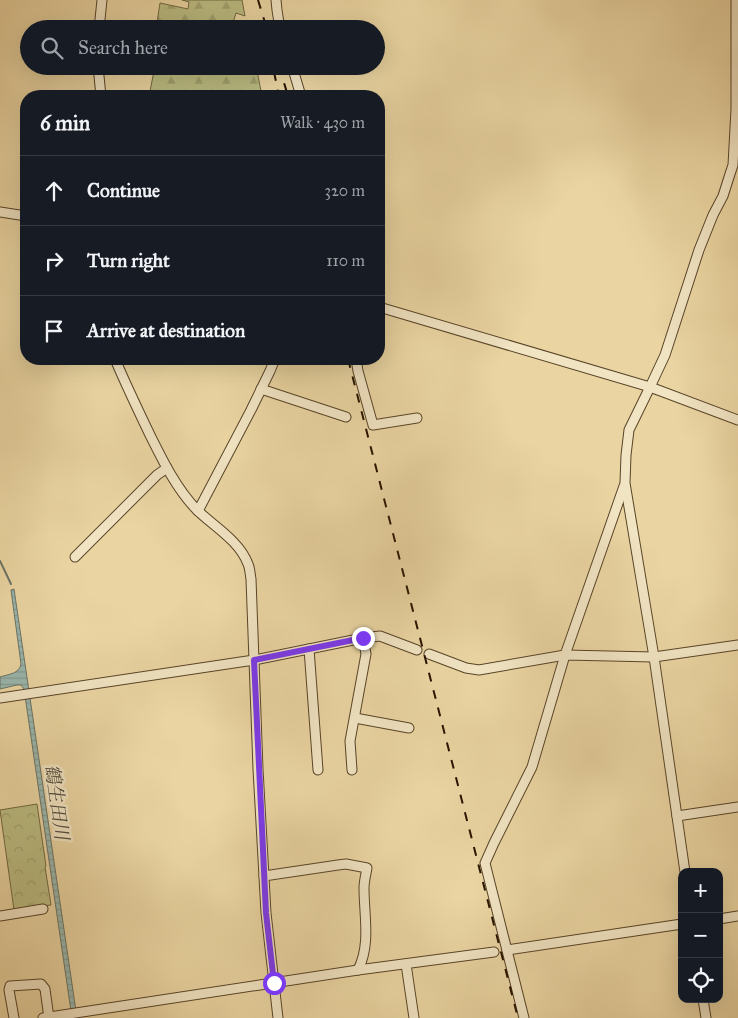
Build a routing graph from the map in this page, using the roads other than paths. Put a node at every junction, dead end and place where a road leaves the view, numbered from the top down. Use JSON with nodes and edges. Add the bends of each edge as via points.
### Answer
{"nodes":[{"id":1,"x":102,"y":0,"type":"edge"},
{"id":2,"x":276,"y":0,"type":"edge"},
{"id":3,"x":736,"y":0,"type":"edge"},
{"id":4,"x":100,"y":20,"type":"edge"},
{"id":5,"x":279,"y":20,"type":"edge"},
{"id":6,"x":99,"y":75,"type":"edge"},
{"id":7,"x":295,"y":75,"type":"edge"},
{"id":8,"x":100,"y":90,"type":"edge"},
{"id":9,"x":299,"y":90,"type":"edge"},
{"id":10,"x":736,"y":142,"type":"edge"},
{"id":11,"x":0,"y":212,"type":"edge"},
{"id":12,"x":20,"y":215,"type":"edge"},
{"id":13,"x":385,"y":309,"type":"edge"},
{"id":14,"x":117,"y":365,"type":"edge"},
{"id":15,"x":272,"y":365,"type":"edge"},
{"id":16,"x":357,"y":365,"type":"edge"},
{"id":17,"x":650,"y":387,"type":"junction"},
{"id":18,"x":261,"y":389,"type":"junction"},
{"id":19,"x":346,"y":417,"type":"dead end"},
{"id":20,"x":416,"y":418,"type":"dead end"},
{"id":21,"x":738,"y":420,"type":"edge"},
{"id":22,"x":166,"y":468,"type":"junction"},
{"id":23,"x":625,"y":483,"type":"junction"},
{"id":24,"x":198,"y":511,"type":"junction"},
{"id":25,"x":75,"y":557,"type":"dead end"},
{"id":26,"x":363,"y":638,"type":"junction"},
{"id":27,"x":738,"y":645,"type":"edge"},
{"id":28,"x":309,"y":649,"type":"junction"},
{"id":29,"x":417,"y":650,"type":"dead end"},
{"id":30,"x":429,"y":654,"type":"dead end"},
{"id":31,"x":565,"y":654,"type":"junction"},
{"id":32,"x":654,"y":657,"type":"junction"},
{"id":33,"x":254,"y":660,"type":"junction"},
{"id":34,"x":0,"y":698,"type":"edge"},
{"id":35,"x":355,"y":718,"type":"junction"},
{"id":36,"x":409,"y":728,"type":"dead end"},
{"id":37,"x":318,"y":770,"type":"dead end"},
{"id":38,"x":352,"y":770,"type":"dead end"},
{"id":39,"x":738,"y":807,"type":"edge"},
{"id":40,"x":677,"y":816,"type":"junction"},
{"id":41,"x":684,"y":868,"type":"edge"},
{"id":42,"x":264,"y":876,"type":"junction"},
{"id":43,"x":43,"y":910,"type":"dead end"},
{"id":44,"x":0,"y":916,"type":"edge"},
{"id":45,"x":738,"y":916,"type":"edge"},
{"id":46,"x":723,"y":918,"type":"edge"},
{"id":47,"x":678,"y":925,"type":"edge"},
{"id":48,"x":507,"y":950,"type":"junction"},
{"id":49,"x":494,"y":952,"type":"dead end"},
{"id":50,"x":406,"y":964,"type":"junction"},
{"id":51,"x":358,"y":970,"type":"junction"},
{"id":52,"x":274,"y":983,"type":"junction"},
{"id":53,"x":704,"y":1003,"type":"edge"},
{"id":54,"x":14,"y":1018,"type":"edge"},
{"id":55,"x":47,"y":1018,"type":"edge"},
{"id":56,"x":278,"y":1018,"type":"edge"},
{"id":57,"x":414,"y":1018,"type":"edge"},
{"id":58,"x":524,"y":1018,"type":"edge"},
{"id":59,"x":706,"y":1018,"type":"edge"}],
"edges":[{"from":1,"to":4,"type":"street"},
{"from":2,"to":5,"type":"street"},
{"from":3,"to":10,"type":"street"},
{"from":6,"to":8,"type":"street"},
{"from":7,"to":9,"type":"street"},
{"from":10,"to":17,"type":"street","via":[[723,196],[699,250],[665,355]]},
{"from":11,"to":12,"type":"street"},
{"from":13,"to":17,"type":"street"},
{"from":14,"to":22,"type":"street"},
{"from":15,"to":18,"type":"street"},
{"from":16,"to":20,"type":"street","via":[[373,425]]},
{"from":17,"to":21,"type":"street"},
{"from":17,"to":23,"type":"street","via":[[629,430]]},
{"from":18,"to":19,"type":"street"},
{"from":18,"to":24,"type":"street"},
{"from":22,"to":24,"type":"street"},
{"from":22,"to":25,"type":"street"},
{"from":23,"to":31,"type":"street"},
{"from":23,"to":32,"type":"street"},
{"from":24,"to":33,"type":"street","via":[[230,539],[248,564]]},
{"from":26,"to":28,"type":"street"},
{"from":26,"to":29,"type":"street","via":[[380,636]]},
{"from":26,"to":35,"type":"street","via":[[366,654]]},
{"from":27,"to":32,"type":"street"},
{"from":28,"to":33,"type":"street"},
{"from":28,"to":37,"type":"street"},
{"from":30,"to":31,"type":"street","via":[[479,670]]},
{"from":31,"to":32,"type":"street"},
{"from":31,"to":48,"type":"street","via":[[532,767],[485,864]]},
{"from":32,"to":40,"type":"street"},
{"from":33,"to":34,"type":"street"},
{"from":33,"to":42,"type":"street"},
{"from":35,"to":36,"type":"street"},
{"from":35,"to":38,"type":"street","via":[[350,741]]},
{"from":39,"to":40,"type":"street"},
{"from":40,"to":41,"type":"street"},
{"from":42,"to":51,"type":"street","via":[[346,864],[367,868],[364,887],[366,940]]},
{"from":42,"to":52,"type":"street"},
{"from":43,"to":44,"type":"street"},
{"from":45,"to":46,"type":"street"},
{"from":47,"to":48,"type":"street"},
{"from":48,"to":58,"type":"street"},
{"from":49,"to":50,"type":"street"},
{"from":50,"to":51,"type":"street"},
{"from":50,"to":57,"type":"street"},
{"from":51,"to":52,"type":"street"},
{"from":52,"to":55,"type":"street"},
{"from":52,"to":56,"type":"street"},
{"from":53,"to":59,"type":"street"},
{"from":54,"to":55,"type":"street","via":[[10,986],[41,984],[45,989]]}]}
